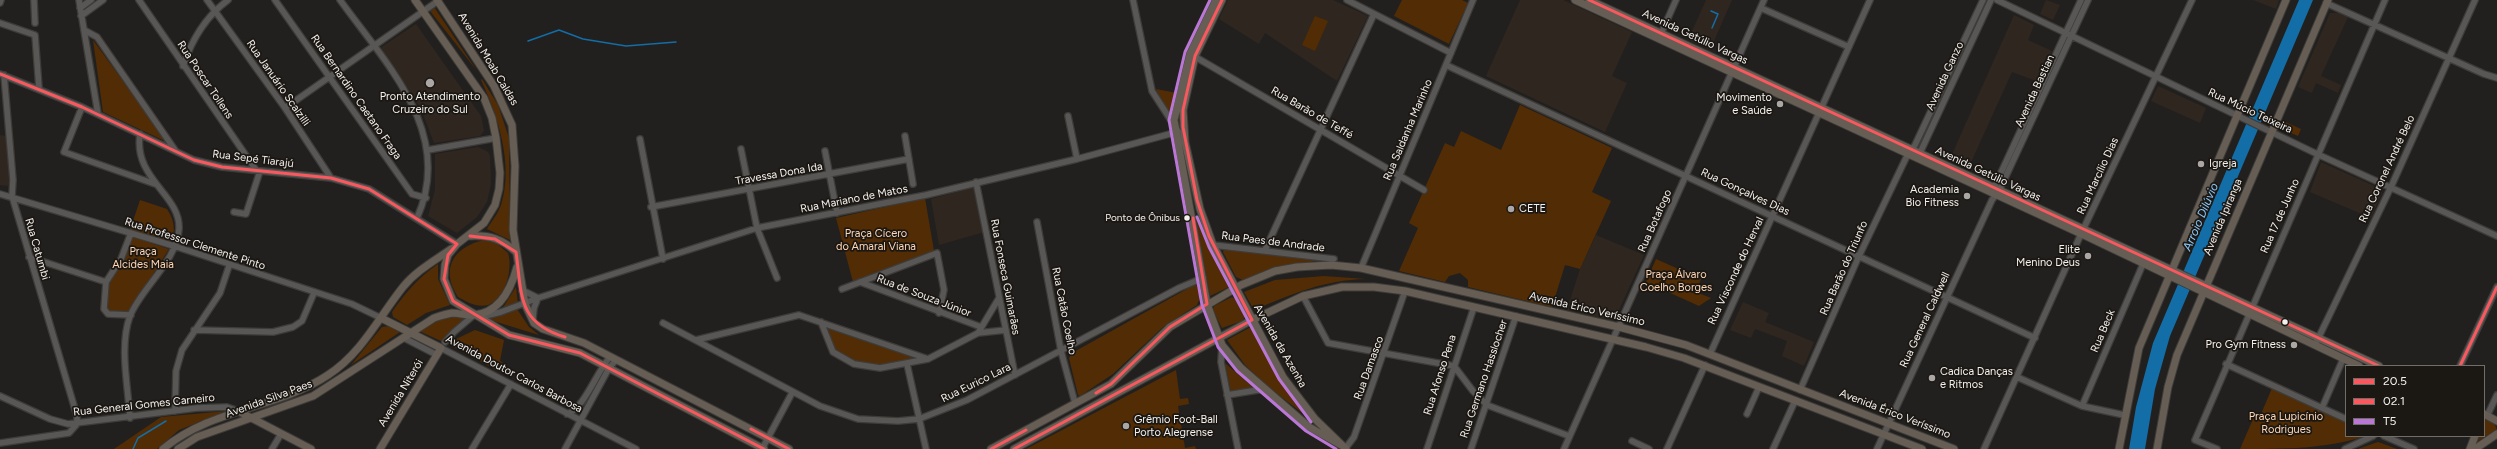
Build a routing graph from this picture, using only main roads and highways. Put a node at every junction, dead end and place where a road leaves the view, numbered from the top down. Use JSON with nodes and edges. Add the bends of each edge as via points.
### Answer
{"nodes":[{"id":1,"x":415,"y":0,"type":"edge"},
{"id":2,"x":1217,"y":0,"type":"edge"},
{"id":3,"x":1222,"y":0,"type":"edge"},
{"id":4,"x":1574,"y":0,"type":"edge"},
{"id":5,"x":1589,"y":0,"type":"edge"},
{"id":6,"x":2286,"y":0,"type":"edge"},
{"id":7,"x":438,"y":1,"type":"edge"},
{"id":8,"x":2327,"y":1,"type":"edge"},
{"id":9,"x":1215,"y":13,"type":"junction"},
{"id":10,"x":1662,"y":38,"type":"junction"},
{"id":11,"x":1192,"y":55,"type":"junction"},
{"id":12,"x":2083,"y":232,"type":"junction"},
{"id":13,"x":470,"y":236,"type":"junction"},
{"id":14,"x":457,"y":244,"type":"junction"},
{"id":15,"x":516,"y":252,"type":"junction"},
{"id":16,"x":518,"y":265,"type":"junction"},
{"id":17,"x":2170,"y":272,"type":"junction"},
{"id":18,"x":2202,"y":287,"type":"junction"},
{"id":19,"x":1236,"y":289,"type":"junction"},
{"id":20,"x":1207,"y":304,"type":"junction"},
{"id":21,"x":474,"y":315,"type":"junction"},
{"id":22,"x":381,"y":318,"type":"junction"},
{"id":23,"x":1252,"y":320,"type":"junction"},
{"id":24,"x":411,"y":332,"type":"junction"},
{"id":25,"x":1220,"y":342,"type":"junction"},
{"id":26,"x":2316,"y":342,"type":"junction"},
{"id":27,"x":443,"y":345,"type":"joint"},
{"id":28,"x":2358,"y":365,"type":"edge"},
{"id":29,"x":2377,"y":365,"type":"edge"},
{"id":30,"x":238,"y":411,"type":"junction"},
{"id":31,"x":2486,"y":415,"type":"edge"},
{"id":32,"x":252,"y":418,"type":"junction"},
{"id":33,"x":2497,"y":421,"type":"edge"},
{"id":34,"x":2497,"y":434,"type":"edge"},
{"id":35,"x":2475,"y":437,"type":"edge"},
{"id":36,"x":1344,"y":448,"type":"edge"},
{"id":37,"x":163,"y":449,"type":"edge"},
{"id":38,"x":178,"y":449,"type":"edge"},
{"id":39,"x":311,"y":449,"type":"edge"},
{"id":40,"x":380,"y":449,"type":"edge"},
{"id":41,"x":763,"y":449,"type":"edge"},
{"id":42,"x":790,"y":449,"type":"edge"},
{"id":43,"x":991,"y":449,"type":"edge"},
{"id":44,"x":1014,"y":449,"type":"edge"},
{"id":45,"x":1922,"y":449,"type":"edge"},
{"id":46,"x":1954,"y":449,"type":"edge"},
{"id":47,"x":2119,"y":449,"type":"edge"},
{"id":48,"x":2157,"y":449,"type":"edge"},
{"id":49,"x":2470,"y":449,"type":"edge"},
{"id":50,"x":2475,"y":449,"type":"edge"}],
"edges":[{"from":1,"to":13,"type":"main road","via":[[484,98],[492,118],[496,138],[499,189],[495,205],[484,223]]},
{"from":2,"to":9,"type":"main road"},
{"from":2,"to":11,"type":"main road"},
{"from":3,"to":9,"type":"main road"},
{"from":4,"to":10,"type":"main road","name":"Avenida Getúlio Vargas"},
{"from":5,"to":10,"type":"main road","name":"Avenida Getúlio Vargas"},
{"from":6,"to":17,"type":"main road","via":[[2239,117]]},
{"from":7,"to":15,"type":"main road","name":"Avenida Moab Caldas","via":[[494,86],[512,125],[515,166],[513,228]]},
{"from":8,"to":18,"type":"main road","name":"Avenida Ipiranga","via":[[2268,130]]},
{"from":9,"to":11,"type":"main road"},
{"from":10,"to":12,"type":"main road","name":"Avenida Getúlio Vargas","via":[[1994,194]]},
{"from":11,"to":19,"type":"main road","name":"Avenida da Azenha","via":[[1183,110],[1185,142],[1200,209],[1213,245]]},
{"from":11,"to":20,"type":"main road","via":[[1174,120]]},
{"from":12,"to":17,"type":"main road","name":"Avenida Getúlio Vargas"},
{"from":12,"to":17,"type":"main road","name":"Avenida Getúlio Vargas","via":[[2144,264]]},
{"from":13,"to":14,"type":"main road"},
{"from":13,"to":15,"type":"main road","via":[[486,235],[497,238]]},
{"from":14,"to":21,"type":"main road","via":[[448,255],[444,279],[453,301]]},
{"from":14,"to":22,"type":"main road","name":"Avenida Silva Paes","via":[[416,274]]},
{"from":15,"to":16,"type":"main road","name":"Avenida Moab Caldas"},
{"from":16,"to":21,"type":"main road","name":"Avenida Moab Caldas","via":[[510,289],[500,303],[490,311]]},
{"from":16,"to":42,"type":"main road","name":"Avenida Moab Caldas","via":[[525,304],[534,322],[543,329],[584,343]]},
{"from":17,"to":18,"type":"main road","name":"Avenida Getúlio Vargas"},
{"from":17,"to":47,"type":"main road","via":[[2139,348]]},
{"from":18,"to":26,"type":"main road","name":"Avenida Getúlio Vargas"},
{"from":18,"to":48,"type":"main road","name":"Avenida Ipiranga","via":[[2168,387]]},
{"from":19,"to":20,"type":"main road","name":"Avenida Érico Veríssimo"},
{"from":19,"to":23,"type":"main road","name":"Avenida da Azenha"},
{"from":19,"to":46,"type":"main road","name":"Avenida Érico Veríssimo","via":[[1275,271],[1332,261],[1619,327],[1710,354]]},
{"from":20,"to":25,"type":"main road"},
{"from":20,"to":43,"type":"main road","name":"Avenida Érico Veríssimo","via":[[1170,327],[1111,384]]},
{"from":21,"to":24,"type":"main road","name":"Avenida Silva Paes","via":[[453,313],[434,318]]},
{"from":21,"to":41,"type":"main road","via":[[509,335],[580,353]]},
{"from":22,"to":24,"type":"main road","name":"Avenida Doutor Carlos Barbosa"},
{"from":22,"to":30,"type":"main road","name":"Avenida Silva Paes","via":[[349,358],[329,374],[304,388]]},
{"from":23,"to":25,"type":"main road","name":"Avenida Érico Veríssimo"},
{"from":23,"to":36,"type":"main road","name":"Avenida da Azenha","via":[[1294,394]]},
{"from":23,"to":45,"type":"main road","name":"Avenida Érico Veríssimo","via":[[1302,296],[1342,287],[1374,287],[1405,292],[1681,356]]},
{"from":24,"to":27,"type":"main road","name":"Avenida Doutor Carlos Barbosa"},
{"from":24,"to":32,"type":"main road","name":"Avenida Silva Paes","via":[[313,396]]},
{"from":25,"to":36,"type":"main road","via":[[1241,368],[1264,389],[1309,427]]},
{"from":25,"to":44,"type":"main road","name":"Avenida Érico Veríssimo"},
{"from":26,"to":28,"type":"main road","name":"Avenida Getúlio Vargas"},
{"from":26,"to":29,"type":"main road","name":"Avenida Getúlio Vargas"},
{"from":27,"to":40,"type":"main road","name":"Avenida Niterói"},
{"from":30,"to":32,"type":"main road","name":"Rua General Gomes Carneiro"},
{"from":30,"to":37,"type":"main road","name":"Avenida Silva Paes","via":[[198,425],[178,436]]},
{"from":31,"to":33,"type":"main road"},
{"from":32,"to":38,"type":"main road","name":"Avenida Silva Paes","via":[[197,437]]},
{"from":32,"to":39,"type":"main road","name":"Rua General Gomes Carneiro"},
{"from":34,"to":50,"type":"main road"},
{"from":35,"to":49,"type":"main road"}]}
